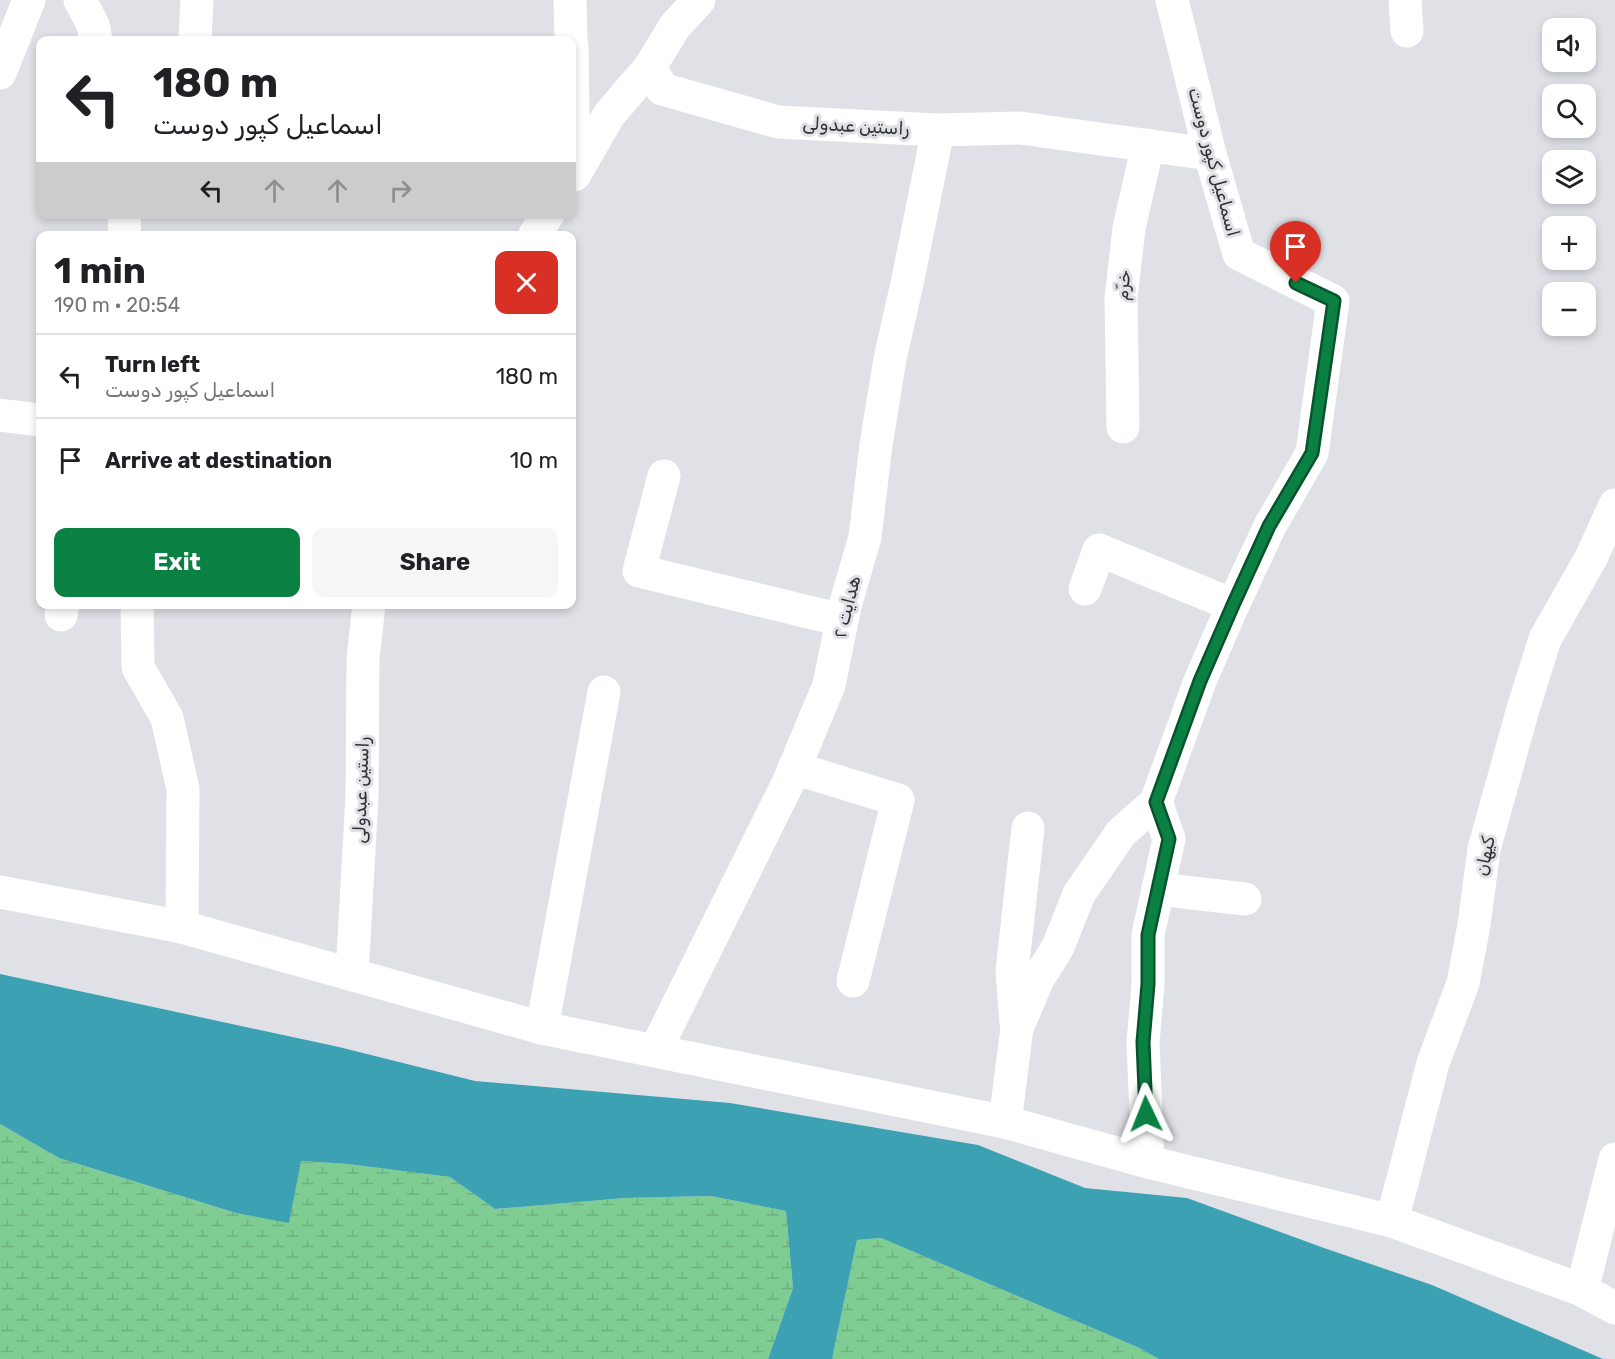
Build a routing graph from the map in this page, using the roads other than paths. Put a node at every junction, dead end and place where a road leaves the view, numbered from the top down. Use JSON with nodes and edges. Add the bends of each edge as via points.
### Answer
{"nodes":[{"id":1,"x":29,"y":0,"type":"edge"},
{"id":2,"x":80,"y":0,"type":"edge"},
{"id":3,"x":197,"y":0,"type":"edge"},
{"id":4,"x":570,"y":0,"type":"edge"},
{"id":5,"x":699,"y":0,"type":"edge"},
{"id":6,"x":1172,"y":0,"type":"edge"},
{"id":7,"x":95,"y":36,"type":"edge"},
{"id":8,"x":195,"y":36,"type":"edge"},
{"id":9,"x":571,"y":36,"type":"edge"},
{"id":10,"x":650,"y":67,"type":"junction"},
{"id":11,"x":0,"y":73,"type":"edge"},
{"id":12,"x":938,"y":130,"type":"junction"},
{"id":13,"x":1148,"y":145,"type":"junction"},
{"id":14,"x":1210,"y":154,"type":"junction"},
{"id":15,"x":576,"y":171,"type":"edge"},
{"id":16,"x":0,"y":415,"type":"edge"},
{"id":17,"x":36,"y":420,"type":"edge"},
{"id":18,"x":1122,"y":427,"type":"dead end"},
{"id":19,"x":664,"y":476,"type":"dead end"},
{"id":20,"x":1615,"y":505,"type":"edge"},
{"id":21,"x":1085,"y":589,"type":"dead end"},
{"id":22,"x":1233,"y":605,"type":"junction"},
{"id":23,"x":137,"y":609,"type":"edge"},
{"id":24,"x":368,"y":609,"type":"edge"},
{"id":25,"x":842,"y":620,"type":"junction"},
{"id":26,"x":604,"y":692,"type":"dead end"},
{"id":27,"x":794,"y":768,"type":"junction"},
{"id":28,"x":1156,"y":802,"type":"junction"},
{"id":29,"x":1028,"y":828,"type":"dead end"},
{"id":30,"x":1158,"y":889,"type":"junction"},
{"id":31,"x":0,"y":892,"type":"edge"},
{"id":32,"x":1245,"y":899,"type":"dead end"},
{"id":33,"x":182,"y":927,"type":"junction"},
{"id":34,"x":352,"y":975,"type":"junction"},
{"id":35,"x":853,"y":981,"type":"dead end"},
{"id":36,"x":542,"y":1028,"type":"junction"},
{"id":37,"x":1017,"y":1028,"type":"junction"},
{"id":38,"x":655,"y":1051,"type":"junction"},
{"id":39,"x":1005,"y":1122,"type":"junction"},
{"id":40,"x":1615,"y":1159,"type":"edge"},
{"id":41,"x":1148,"y":1162,"type":"junction"},
{"id":42,"x":1392,"y":1221,"type":"junction"},
{"id":43,"x":1582,"y":1290,"type":"junction"},
{"id":44,"x":1615,"y":1308,"type":"edge"}],
"edges":[{"from":1,"to":11,"type":"street"},
{"from":2,"to":7,"type":"street"},
{"from":3,"to":8,"type":"street"},
{"from":4,"to":9,"type":"street"},
{"from":5,"to":10,"type":"street","via":[[675,26]]},
{"from":6,"to":14,"type":"street","name":"اسماعیل کپور دوست"},
{"from":10,"to":12,"type":"street","name":"راستین عبدولی","via":[[662,89],[778,122]]},
{"from":10,"to":15,"type":"street","via":[[609,116]]},
{"from":12,"to":13,"type":"street","name":"راستین عبدولی","via":[[1020,128]]},
{"from":12,"to":25,"type":"street","name":"هدایت ۲","via":[[890,359],[866,537]]},
{"from":13,"to":14,"type":"street","name":"راستین عبدولی"},
{"from":13,"to":18,"type":"street","name":"خرّم","via":[[1129,228],[1121,298]]},
{"from":14,"to":22,"type":"street","name":"اسماعیل کپور دوست","via":[[1239,254],[1334,301],[1312,453],[1269,526]]},
{"from":16,"to":17,"type":"street"},
{"from":19,"to":25,"type":"street","via":[[639,571]]},
{"from":20,"to":42,"type":"street","name":"کیهان","via":[[1591,558],[1545,639],[1532,679],[1484,849],[1463,983],[1433,1063]]},
{"from":21,"to":22,"type":"street","via":[[1099,550]]},
{"from":22,"to":28,"type":"street","name":"اسماعیل کپور دوست","via":[[1200,681]]},
{"from":23,"to":33,"type":"street","via":[[138,667],[167,718],[183,789]]},
{"from":24,"to":34,"type":"street","name":"راستین عبدولی","via":[[363,659],[362,796]]},
{"from":25,"to":27,"type":"street","name":"هدایت ۲","via":[[830,685]]},
{"from":26,"to":36,"type":"street"},
{"from":27,"to":35,"type":"street","via":[[898,800]]},
{"from":27,"to":38,"type":"street","name":"هدایت ۲"},
{"from":28,"to":30,"type":"street","via":[[1169,839]]},
{"from":28,"to":37,"type":"street","via":[[1121,834],[1079,894],[1058,947],[1038,979]]},
{"from":29,"to":37,"type":"street","via":[[1012,971]]},
{"from":30,"to":32,"type":"street"},
{"from":30,"to":41,"type":"street","via":[[1148,935],[1143,1042]]},
{"from":31,"to":33,"type":"street"},
{"from":33,"to":34,"type":"street"},
{"from":34,"to":36,"type":"street"},
{"from":36,"to":38,"type":"street"},
{"from":37,"to":39,"type":"street"},
{"from":38,"to":39,"type":"street"},
{"from":39,"to":41,"type":"street"},
{"from":40,"to":43,"type":"street"},
{"from":41,"to":42,"type":"street"},
{"from":42,"to":43,"type":"street"},
{"from":43,"to":44,"type":"street"}]}
